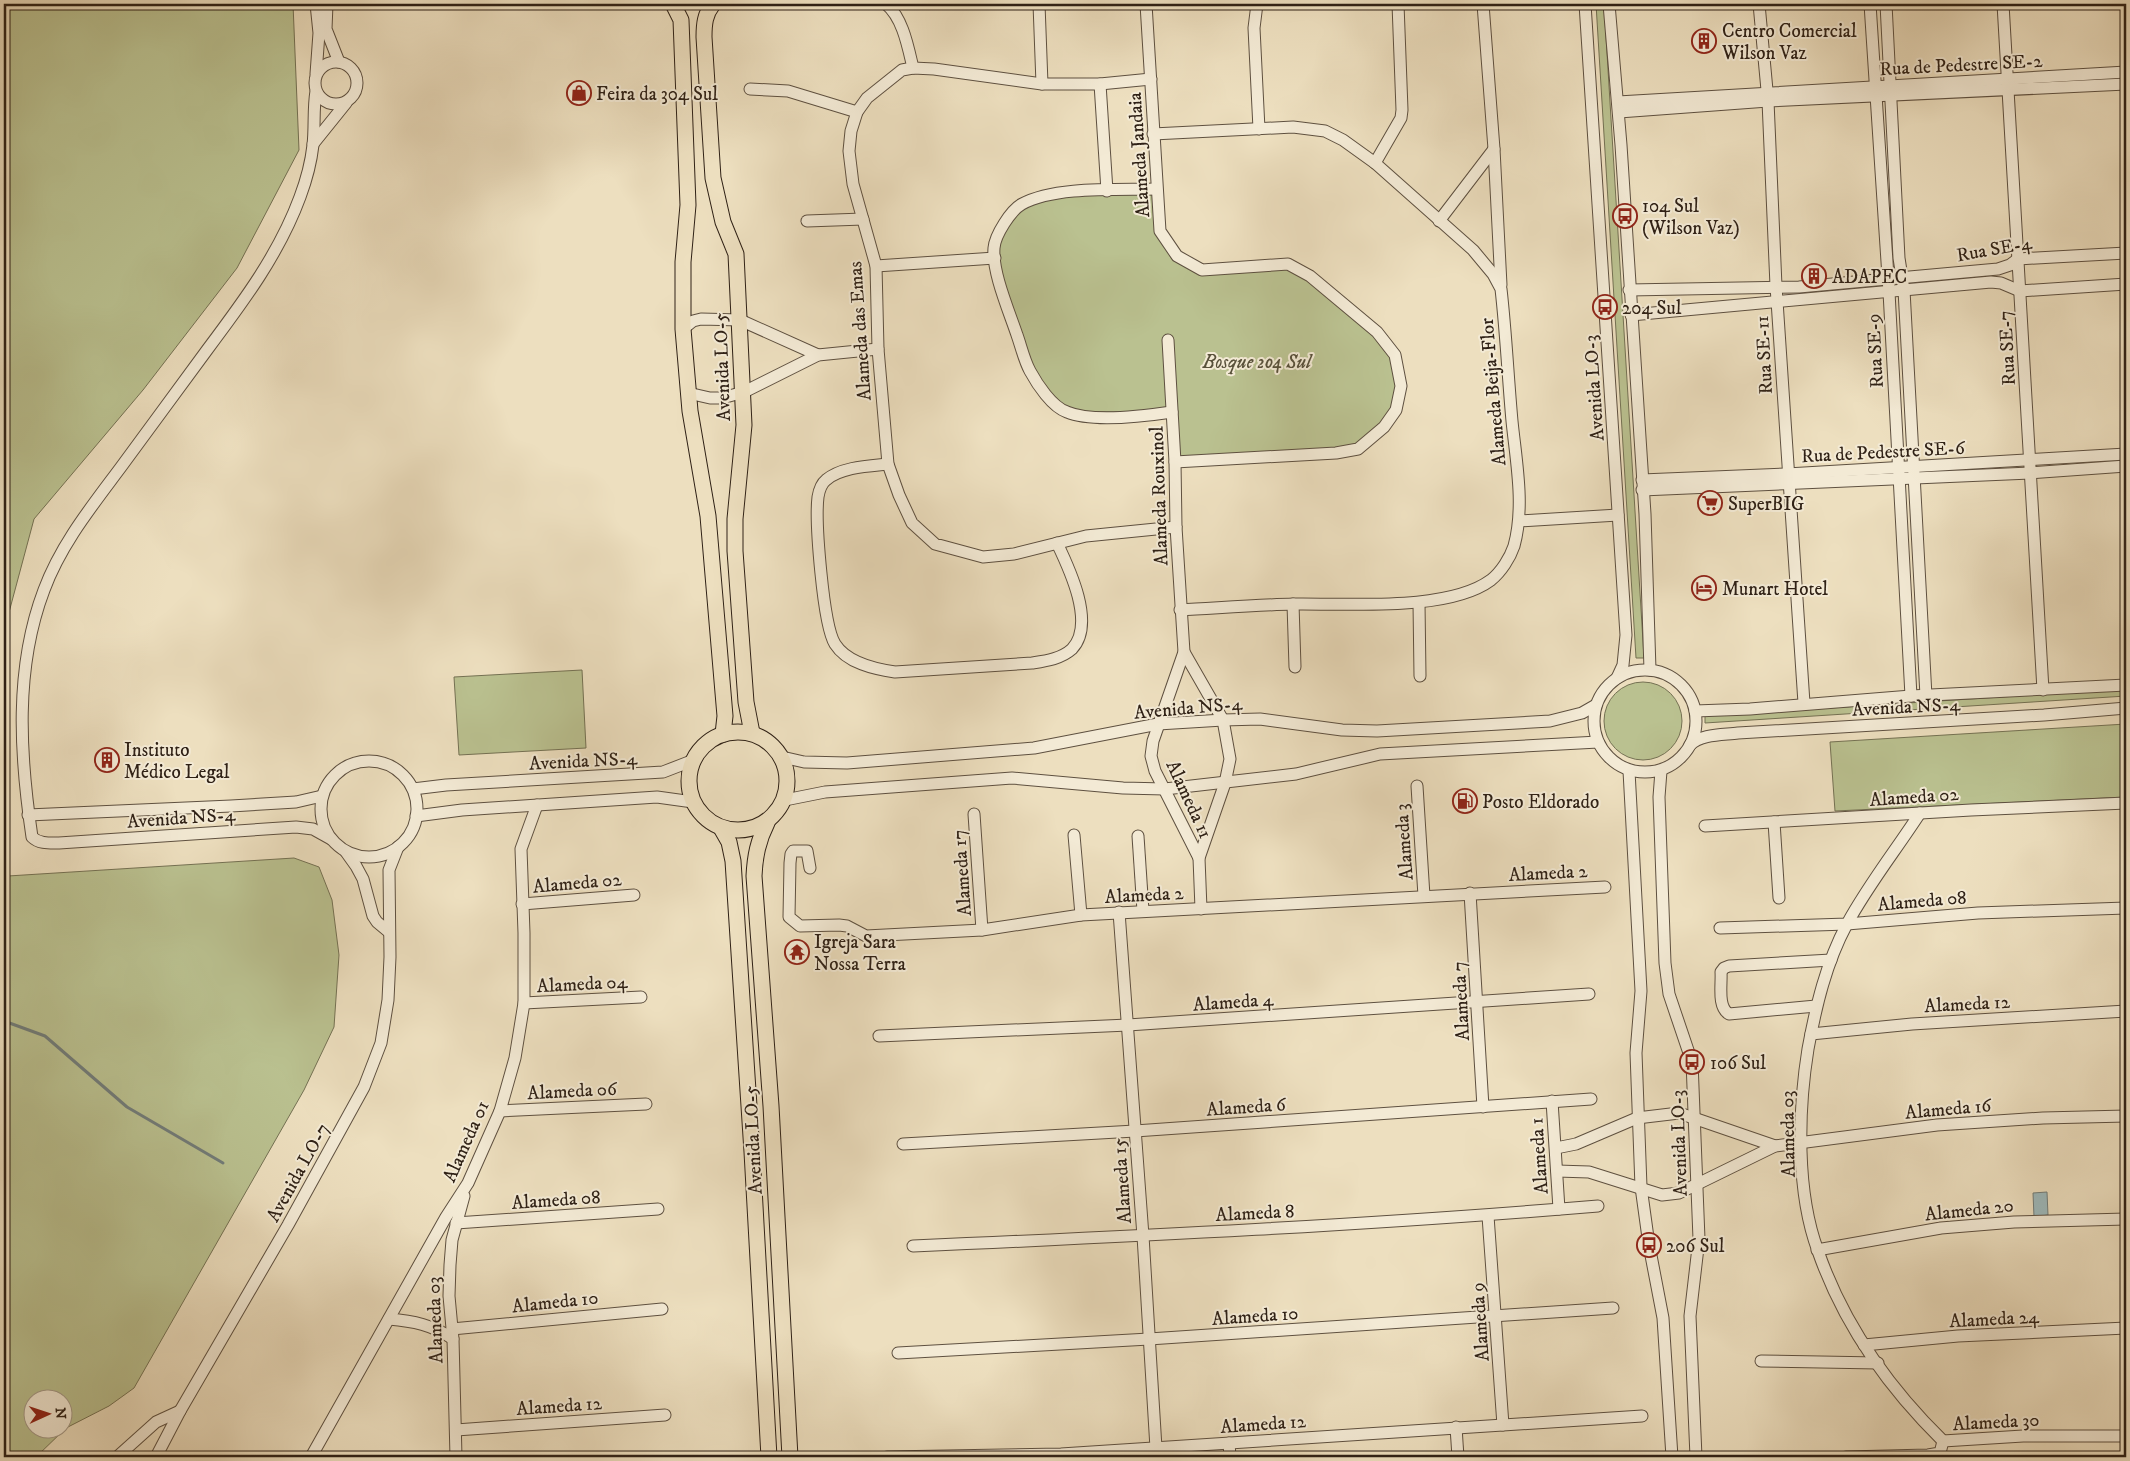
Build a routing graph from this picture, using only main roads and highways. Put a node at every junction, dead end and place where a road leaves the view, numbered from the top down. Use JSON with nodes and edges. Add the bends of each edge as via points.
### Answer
{"nodes":[{"id":1,"x":673,"y":4,"type":"edge"},
{"id":2,"x":713,"y":4,"type":"edge"},
{"id":3,"x":752,"y":733,"type":"junction"},
{"id":4,"x":723,"y":734,"type":"junction"},
{"id":5,"x":767,"y":823,"type":"junction"},
{"id":6,"x":721,"y":828,"type":"junction"},
{"id":7,"x":769,"y":1457,"type":"edge"},
{"id":8,"x":790,"y":1457,"type":"edge"}],
"edges":[{"from":1,"to":4,"type":"main road","name":"Avenida LO-5","via":[[681,20],[688,205],[683,262],[683,330],[688,393],[711,538],[725,716]]},
{"from":2,"to":3,"type":"main road","name":"Avenida LO-5","via":[[704,22],[704,37],[713,178],[723,222],[736,254],[744,392],[735,551],[746,702]]},
{"from":3,"to":4,"type":"main road"},
{"from":3,"to":5,"type":"main road","via":[[774,746],[782,757],[788,778],[785,800]]},
{"from":4,"to":6,"type":"main road","via":[[709,741],[694,760],[689,781],[693,802],[704,818]]},
{"from":5,"to":6,"type":"main road","via":[[737,832]]},
{"from":5,"to":8,"type":"main road","name":"Avenida LO-5","via":[[758,840],[754,876],[771,1106]]},
{"from":6,"to":7,"type":"main road","name":"Avenida LO-5","via":[[729,842],[733,861]]}]}
